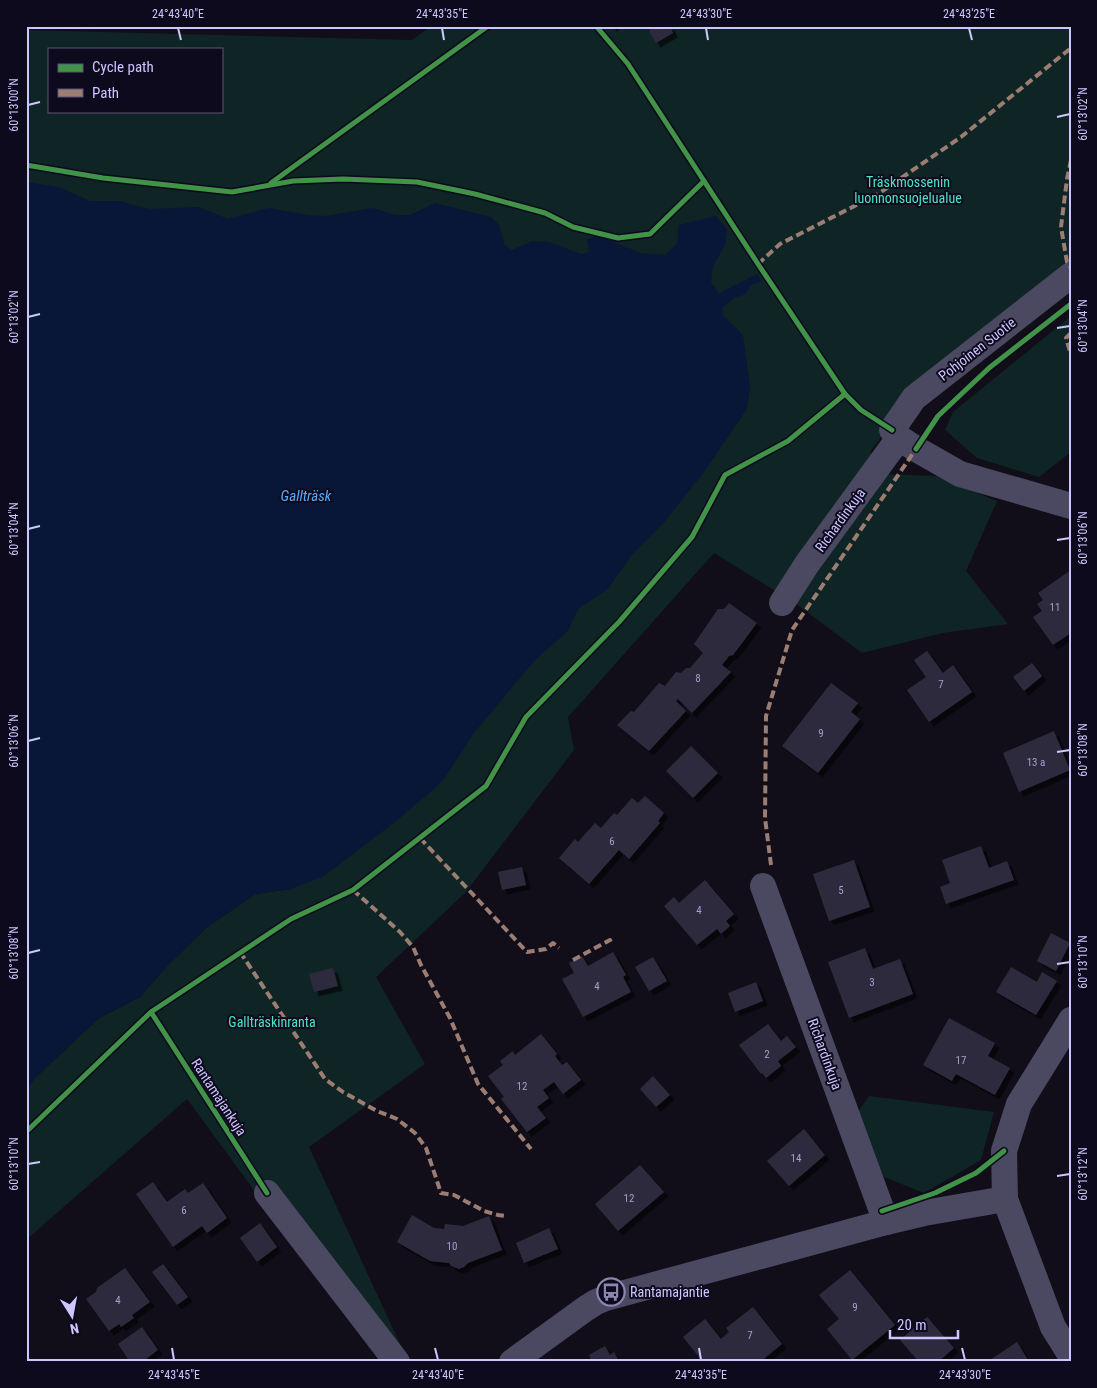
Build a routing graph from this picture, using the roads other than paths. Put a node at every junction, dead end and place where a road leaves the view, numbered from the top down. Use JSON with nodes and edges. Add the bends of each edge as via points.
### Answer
{"nodes":[{"id":1,"x":1071,"y":275,"type":"edge"},
{"id":2,"x":896,"y":434,"type":"junction"},
{"id":3,"x":1071,"y":506,"type":"edge"},
{"id":4,"x":782,"y":602,"type":"dead end"},
{"id":5,"x":763,"y":886,"type":"dead end"},
{"id":6,"x":1071,"y":1020,"type":"edge"},
{"id":7,"x":267,"y":1193,"type":"dead end"},
{"id":8,"x":1006,"y":1198,"type":"junction"},
{"id":9,"x":886,"y":1222,"type":"junction"},
{"id":10,"x":1071,"y":1356,"type":"edge"},
{"id":11,"x":524,"y":1358,"type":"edge"},
{"id":12,"x":397,"y":1362,"type":"edge"}],
"edges":[{"from":1,"to":2,"type":"street","name":"Pohjoinen Suotie","via":[[914,398]]},
{"from":2,"to":3,"type":"street","via":[[960,474]]},
{"from":2,"to":4,"type":"street","name":"Richardinkuja"},
{"from":5,"to":9,"type":"street","name":"Richardinkuja"},
{"from":6,"to":8,"type":"street","via":[[1018,1104],[1004,1147]]},
{"from":7,"to":12,"type":"street"},
{"from":8,"to":9,"type":"street"},
{"from":8,"to":10,"type":"street","via":[[1053,1327]]},
{"from":9,"to":11,"type":"street","via":[[606,1298],[591,1305]]}]}
